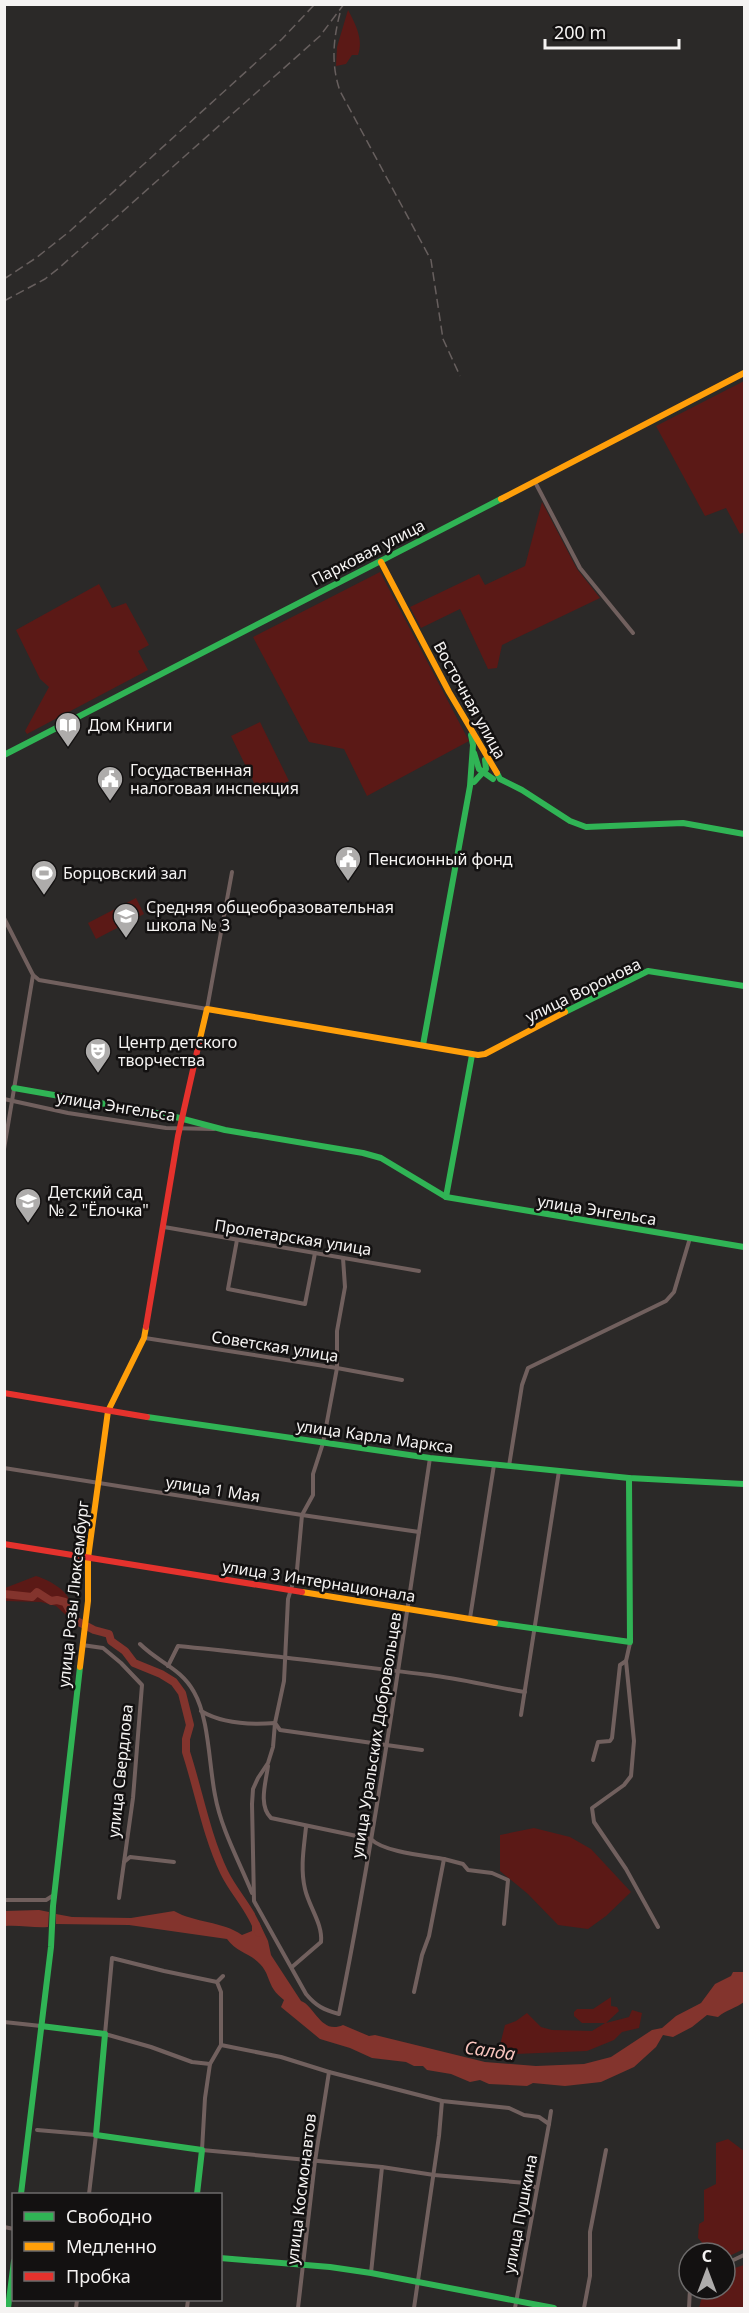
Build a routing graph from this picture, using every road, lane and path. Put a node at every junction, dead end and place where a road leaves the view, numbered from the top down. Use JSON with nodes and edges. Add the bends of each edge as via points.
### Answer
{"nodes":[{"id":1,"x":744,"y":374,"type":"edge"},
{"id":2,"x":535,"y":482,"type":"junction"},
{"id":3,"x":381,"y":562,"type":"junction"},
{"id":4,"x":633,"y":633,"type":"dead end"},
{"id":5,"x":470,"y":730,"type":"junction"},
{"id":6,"x":472,"y":747,"type":"junction"},
{"id":7,"x":4,"y":755,"type":"edge"},
{"id":8,"x":477,"y":765,"type":"junction"},
{"id":9,"x":489,"y":765,"type":"junction"},
{"id":10,"x":483,"y":773,"type":"junction"},
{"id":11,"x":470,"y":776,"type":"junction"},
{"id":12,"x":496,"y":779,"type":"junction"},
{"id":13,"x":472,"y":784,"type":"junction"},
{"id":14,"x":744,"y":834,"type":"edge"},
{"id":15,"x":231,"y":872,"type":"dead end"},
{"id":16,"x":4,"y":918,"type":"edge"},
{"id":17,"x":33,"y":975,"type":"junction"},
{"id":18,"x":744,"y":986,"type":"edge"},
{"id":19,"x":207,"y":1009,"type":"junction"},
{"id":20,"x":423,"y":1045,"type":"junction"},
{"id":21,"x":472,"y":1055,"type":"junction"},
{"id":22,"x":15,"y":1088,"type":"junction"},
{"id":23,"x":4,"y":1099,"type":"edge"},
{"id":24,"x":12,"y":1101,"type":"junction"},
{"id":25,"x":182,"y":1118,"type":"junction"},
{"id":26,"x":179,"y":1129,"type":"junction"},
{"id":27,"x":225,"y":1130,"type":"junction"},
{"id":28,"x":4,"y":1149,"type":"edge"},
{"id":29,"x":446,"y":1197,"type":"junction"},
{"id":30,"x":163,"y":1227,"type":"junction"},
{"id":31,"x":690,"y":1238,"type":"junction"},
{"id":32,"x":237,"y":1240,"type":"junction"},
{"id":33,"x":744,"y":1247,"type":"edge"},
{"id":34,"x":315,"y":1253,"type":"junction"},
{"id":35,"x":343,"y":1258,"type":"junction"},
{"id":36,"x":419,"y":1271,"type":"dead end"},
{"id":37,"x":144,"y":1338,"type":"junction"},
{"id":38,"x":337,"y":1368,"type":"junction"},
{"id":39,"x":402,"y":1380,"type":"dead end"},
{"id":40,"x":4,"y":1393,"type":"edge"},
{"id":41,"x":108,"y":1411,"type":"junction"},
{"id":42,"x":324,"y":1443,"type":"junction"},
{"id":43,"x":430,"y":1458,"type":"junction"},
{"id":44,"x":494,"y":1465,"type":"junction"},
{"id":45,"x":509,"y":1467,"type":"junction"},
{"id":46,"x":4,"y":1468,"type":"edge"},
{"id":47,"x":559,"y":1471,"type":"junction"},
{"id":48,"x":629,"y":1478,"type":"junction"},
{"id":49,"x":98,"y":1483,"type":"junction"},
{"id":50,"x":744,"y":1484,"type":"edge"},
{"id":51,"x":303,"y":1515,"type":"junction"},
{"id":52,"x":419,"y":1532,"type":"junction"},
{"id":53,"x":4,"y":1544,"type":"edge"},
{"id":54,"x":88,"y":1558,"type":"junction"},
{"id":55,"x":292,"y":1591,"type":"junction"},
{"id":56,"x":408,"y":1608,"type":"junction"},
{"id":57,"x":470,"y":1618,"type":"junction"},
{"id":58,"x":535,"y":1629,"type":"junction"},
{"id":59,"x":630,"y":1642,"type":"junction"},
{"id":60,"x":140,"y":1644,"type":"dead end"},
{"id":61,"x":82,"y":1645,"type":"junction"},
{"id":62,"x":285,"y":1656,"type":"junction"},
{"id":63,"x":626,"y":1661,"type":"junction"},
{"id":64,"x":168,"y":1666,"type":"junction"},
{"id":65,"x":399,"y":1673,"type":"junction"},
{"id":66,"x":525,"y":1692,"type":"junction"},
{"id":67,"x":201,"y":1710,"type":"junction"},
{"id":68,"x":521,"y":1715,"type":"dead end"},
{"id":69,"x":275,"y":1723,"type":"junction"},
{"id":70,"x":386,"y":1745,"type":"junction"},
{"id":71,"x":422,"y":1750,"type":"dead end"},
{"id":72,"x":593,"y":1760,"type":"dead end"},
{"id":73,"x":268,"y":1763,"type":"junction"},
{"id":74,"x":306,"y":1827,"type":"junction"},
{"id":75,"x":371,"y":1839,"type":"junction"},
{"id":76,"x":444,"y":1859,"type":"junction"},
{"id":77,"x":124,"y":1862,"type":"junction"},
{"id":78,"x":174,"y":1862,"type":"dead end"},
{"id":79,"x":54,"y":1895,"type":"junction"},
{"id":80,"x":254,"y":1896,"type":"junction"},
{"id":81,"x":118,"y":1898,"type":"dead end"},
{"id":82,"x":4,"y":1900,"type":"edge"},
{"id":83,"x":504,"y":1924,"type":"dead end"},
{"id":84,"x":658,"y":1927,"type":"dead end"},
{"id":85,"x":292,"y":1967,"type":"junction"},
{"id":86,"x":223,"y":1976,"type":"dead end"},
{"id":87,"x":217,"y":1982,"type":"junction"},
{"id":88,"x":414,"y":1992,"type":"dead end"},
{"id":89,"x":4,"y":2022,"type":"edge"},
{"id":90,"x":41,"y":2026,"type":"junction"},
{"id":91,"x":105,"y":2034,"type":"junction"},
{"id":92,"x":220,"y":2045,"type":"junction"},
{"id":93,"x":210,"y":2064,"type":"junction"},
{"id":94,"x":329,"y":2072,"type":"junction"},
{"id":95,"x":442,"y":2101,"type":"junction"},
{"id":96,"x":551,"y":2111,"type":"dead end"},
{"id":97,"x":549,"y":2124,"type":"junction"},
{"id":98,"x":37,"y":2130,"type":"dead end"},
{"id":99,"x":96,"y":2135,"type":"junction"},
{"id":100,"x":202,"y":2150,"type":"junction"},
{"id":101,"x":606,"y":2150,"type":"dead end"},
{"id":102,"x":315,"y":2161,"type":"junction"},
{"id":103,"x":382,"y":2167,"type":"junction"},
{"id":104,"x":434,"y":2175,"type":"junction"},
{"id":105,"x":537,"y":2188,"type":"junction"},
{"id":106,"x":21,"y":2193,"type":"edge"},
{"id":107,"x":89,"y":2193,"type":"edge"},
{"id":108,"x":197,"y":2193,"type":"edge"},
{"id":109,"x":222,"y":2258,"type":"edge"},
{"id":110,"x":303,"y":2265,"type":"junction"},
{"id":111,"x":371,"y":2273,"type":"junction"},
{"id":112,"x":12,"y":2277,"type":"edge"},
{"id":113,"x":420,"y":2283,"type":"junction"},
{"id":114,"x":515,"y":2305,"type":"edge"},
{"id":115,"x":8,"y":2308,"type":"edge"},
{"id":116,"x":298,"y":2308,"type":"edge"},
{"id":117,"x":414,"y":2308,"type":"edge"},
{"id":118,"x":554,"y":2308,"type":"edge"},
{"id":119,"x":584,"y":2308,"type":"edge"}],
"edges":[{"from":1,"to":2,"type":"street","name":"Парковая улица"},
{"from":2,"to":3,"type":"street","name":"Парковая улица"},
{"from":2,"to":4,"type":"street","via":[[580,568]]},
{"from":3,"to":5,"type":"street","name":"Восточная улица"},
{"from":3,"to":7,"type":"street","name":"Парковая улица"},
{"from":5,"to":6,"type":"street"},
{"from":5,"to":9,"type":"street","name":"Восточная улица"},
{"from":6,"to":8,"type":"street"},
{"from":6,"to":11,"type":"street"},
{"from":8,"to":9,"type":"street"},
{"from":8,"to":10,"type":"street"},
{"from":8,"to":11,"type":"street"},
{"from":9,"to":10,"type":"street"},
{"from":9,"to":12,"type":"street","name":"Восточная улица"},
{"from":10,"to":12,"type":"street"},
{"from":10,"to":13,"type":"street"},
{"from":11,"to":13,"type":"street"},
{"from":12,"to":13,"type":"street"},
{"from":12,"to":14,"type":"street","name":"Восточная улица","via":[[586,826],[683,823]]},
{"from":13,"to":20,"type":"street"},
{"from":15,"to":19,"type":"street"},
{"from":16,"to":17,"type":"street"},
{"from":17,"to":19,"type":"street","via":[[39,980]]},
{"from":17,"to":22,"type":"street"},
{"from":18,"to":21,"type":"street","name":"улица Воронова","via":[[648,971],[485,1054]]},
{"from":19,"to":20,"type":"street","name":"улица Воронова"},
{"from":19,"to":25,"type":"street","name":"улица Розы Люксембург"},
{"from":20,"to":21,"type":"street","name":"улица Воронова"},
{"from":21,"to":29,"type":"street"},
{"from":22,"to":24,"type":"street"},
{"from":22,"to":25,"type":"street","name":"улица Энгельса"},
{"from":23,"to":24,"type":"street","name":"улица Энгельса"},
{"from":24,"to":26,"type":"street","name":"улица Энгельса"},
{"from":24,"to":28,"type":"street"},
{"from":25,"to":26,"type":"street","name":"улица Розы Люксембург"},
{"from":25,"to":27,"type":"street","name":"улица Энгельса"},
{"from":26,"to":27,"type":"street","name":"улица Энгельса"},
{"from":26,"to":30,"type":"street","name":"улица Розы Люксембург"},
{"from":27,"to":29,"type":"street","name":"улица Энгельса","via":[[381,1158]]},
{"from":29,"to":31,"type":"street","name":"улица Энгельса"},
{"from":30,"to":32,"type":"street","name":"Пролетарская улица"},
{"from":30,"to":37,"type":"street","name":"улица Розы Люксембург"},
{"from":31,"to":33,"type":"street","name":"улица Энгельса"},
{"from":31,"to":45,"type":"street","via":[[674,1292],[666,1301],[528,1368]]},
{"from":32,"to":34,"type":"street","name":"Пролетарская улица"},
{"from":32,"to":34,"type":"street","via":[[228,1288],[305,1304]]},
{"from":34,"to":35,"type":"street","name":"Пролетарская улица"},
{"from":35,"to":36,"type":"street","name":"Пролетарская улица"},
{"from":35,"to":38,"type":"street","via":[[345,1287],[337,1331]]},
{"from":37,"to":38,"type":"street","name":"Советская улица"},
{"from":37,"to":41,"type":"street","name":"улица Розы Люксембург"},
{"from":38,"to":39,"type":"street","name":"Советская улица"},
{"from":38,"to":42,"type":"street"},
{"from":40,"to":41,"type":"street","name":"улица Карла Маркса"},
{"from":41,"to":42,"type":"street","name":"улица Карла Маркса"},
{"from":41,"to":49,"type":"street","name":"улица Розы Люксембург"},
{"from":42,"to":43,"type":"street","name":"улица Карла Маркса"},
{"from":42,"to":51,"type":"street","via":[[313,1474],[313,1495]]},
{"from":43,"to":44,"type":"street","name":"улица Карла Маркса"},
{"from":43,"to":52,"type":"street","name":"улица Уральских Добровольцев"},
{"from":44,"to":45,"type":"street","name":"улица Карла Маркса"},
{"from":44,"to":57,"type":"street"},
{"from":45,"to":47,"type":"street","name":"улица Карла Маркса"},
{"from":46,"to":49,"type":"street","name":"улица 1 Мая"},
{"from":47,"to":48,"type":"street","name":"улица Карла Маркса"},
{"from":47,"to":58,"type":"street"},
{"from":48,"to":50,"type":"street","name":"улица Карла Маркса"},
{"from":48,"to":59,"type":"street"},
{"from":49,"to":51,"type":"street","name":"улица 1 Мая"},
{"from":49,"to":54,"type":"street","name":"улица Розы Люксембург"},
{"from":51,"to":52,"type":"street","name":"улица 1 Мая"},
{"from":51,"to":55,"type":"street"},
{"from":52,"to":56,"type":"street","name":"улица Уральских Добровольцев"},
{"from":53,"to":54,"type":"street","name":"улица 3 Интернационала"},
{"from":54,"to":55,"type":"street","name":"улица 3 Интернационала"},
{"from":54,"to":61,"type":"street","name":"улица Розы Люксембург"},
{"from":55,"to":56,"type":"street","name":"улица 3 Интернационала"},
{"from":55,"to":62,"type":"street","via":[[288,1599]]},
{"from":56,"to":57,"type":"street","name":"улица 3 Интернационала"},
{"from":56,"to":65,"type":"street","name":"улица Уральских Добровольцев"},
{"from":57,"to":58,"type":"street","name":"улица 3 Интернационала"},
{"from":58,"to":59,"type":"street","name":"улица 3 Интернационала"},
{"from":58,"to":66,"type":"street"},
{"from":59,"to":63,"type":"street"},
{"from":60,"to":64,"type":"street"},
{"from":61,"to":77,"type":"street","name":"улица Свердлова","via":[[103,1648],[142,1684]]},
{"from":61,"to":79,"type":"street","name":"улица Розы Люксембург"},
{"from":62,"to":64,"type":"street","via":[[178,1646]]},
{"from":62,"to":65,"type":"street"},
{"from":62,"to":69,"type":"street"},
{"from":63,"to":72,"type":"street","via":[[621,1665],[612,1738],[598,1742]]},
{"from":63,"to":84,"type":"street","via":[[634,1741],[631,1776],[592,1808],[594,1822]]},
{"from":64,"to":67,"type":"street","via":[[180,1671],[195,1692]]},
{"from":65,"to":66,"type":"street"},
{"from":65,"to":70,"type":"street","name":"улица Уральских Добровольцев"},
{"from":66,"to":68,"type":"street"},
{"from":67,"to":69,"type":"street","via":[[223,1720],[255,1725]]},
{"from":67,"to":80,"type":"street","via":[[221,1821]]},
{"from":69,"to":70,"type":"street","via":[[280,1730]]},
{"from":69,"to":73,"type":"street"},
{"from":70,"to":71,"type":"street"},
{"from":70,"to":75,"type":"street","name":"улица Уральских Добровольцев"},
{"from":73,"to":74,"type":"street","via":[[266,1813],[271,1818]]},
{"from":73,"to":80,"type":"street","via":[[253,1789]]},
{"from":74,"to":75,"type":"street"},
{"from":74,"to":85,"type":"street","via":[[304,1885],[322,1932],[321,1942]]},
{"from":75,"to":76,"type":"street","via":[[375,1844]]},
{"from":75,"to":85,"type":"street","name":"улица Уральских Добровольцев","via":[[339,2014],[314,2004]]},
{"from":76,"to":83,"type":"street","via":[[508,1880]]},
{"from":76,"to":88,"type":"street"},
{"from":77,"to":78,"type":"street","via":[[130,1857]]},
{"from":77,"to":81,"type":"street","name":"улица Свердлова"},
{"from":79,"to":82,"type":"street","via":[[46,1900]]},
{"from":79,"to":90,"type":"street","name":"улица Розы Люксембург"},
{"from":80,"to":85,"type":"street","via":[[259,1912]]},
{"from":86,"to":87,"type":"street"},
{"from":87,"to":91,"type":"street","via":[[112,1958]]},
{"from":87,"to":92,"type":"street","via":[[221,1992]]},
{"from":89,"to":90,"type":"street"},
{"from":90,"to":91,"type":"street"},
{"from":90,"to":106,"type":"street","name":"улица Розы Люксембург"},
{"from":91,"to":93,"type":"street","via":[[192,2062]]},
{"from":91,"to":99,"type":"street"},
{"from":92,"to":93,"type":"street"},
{"from":92,"to":94,"type":"street","via":[[281,2057]]},
{"from":93,"to":100,"type":"street"},
{"from":94,"to":95,"type":"street"},
{"from":94,"to":102,"type":"street","name":"улица Космонавтов"},
{"from":95,"to":97,"type":"street","via":[[509,2108]]},
{"from":95,"to":104,"type":"street"},
{"from":96,"to":97,"type":"street","name":"улица Пушкина"},
{"from":97,"to":105,"type":"street","name":"улица Пушкина"},
{"from":98,"to":99,"type":"street"},
{"from":99,"to":100,"type":"street"},
{"from":99,"to":107,"type":"street"},
{"from":100,"to":102,"type":"street"},
{"from":100,"to":108,"type":"street"},
{"from":101,"to":119,"type":"street","via":[[590,2232],[590,2276]]},
{"from":102,"to":103,"type":"street"},
{"from":102,"to":110,"type":"street","name":"улица Космонавтов"},
{"from":103,"to":104,"type":"street"},
{"from":103,"to":111,"type":"street"},
{"from":104,"to":105,"type":"street","via":[[526,2183]]},
{"from":104,"to":113,"type":"street"},
{"from":105,"to":114,"type":"street","name":"улица Пушкина"},
{"from":109,"to":110,"type":"street"},
{"from":110,"to":111,"type":"street"},
{"from":110,"to":116,"type":"street","name":"улица Космонавтов"},
{"from":111,"to":113,"type":"street"},
{"from":112,"to":115,"type":"street"},
{"from":113,"to":114,"type":"street"},
{"from":113,"to":117,"type":"street"},
{"from":114,"to":118,"type":"street"}]}
